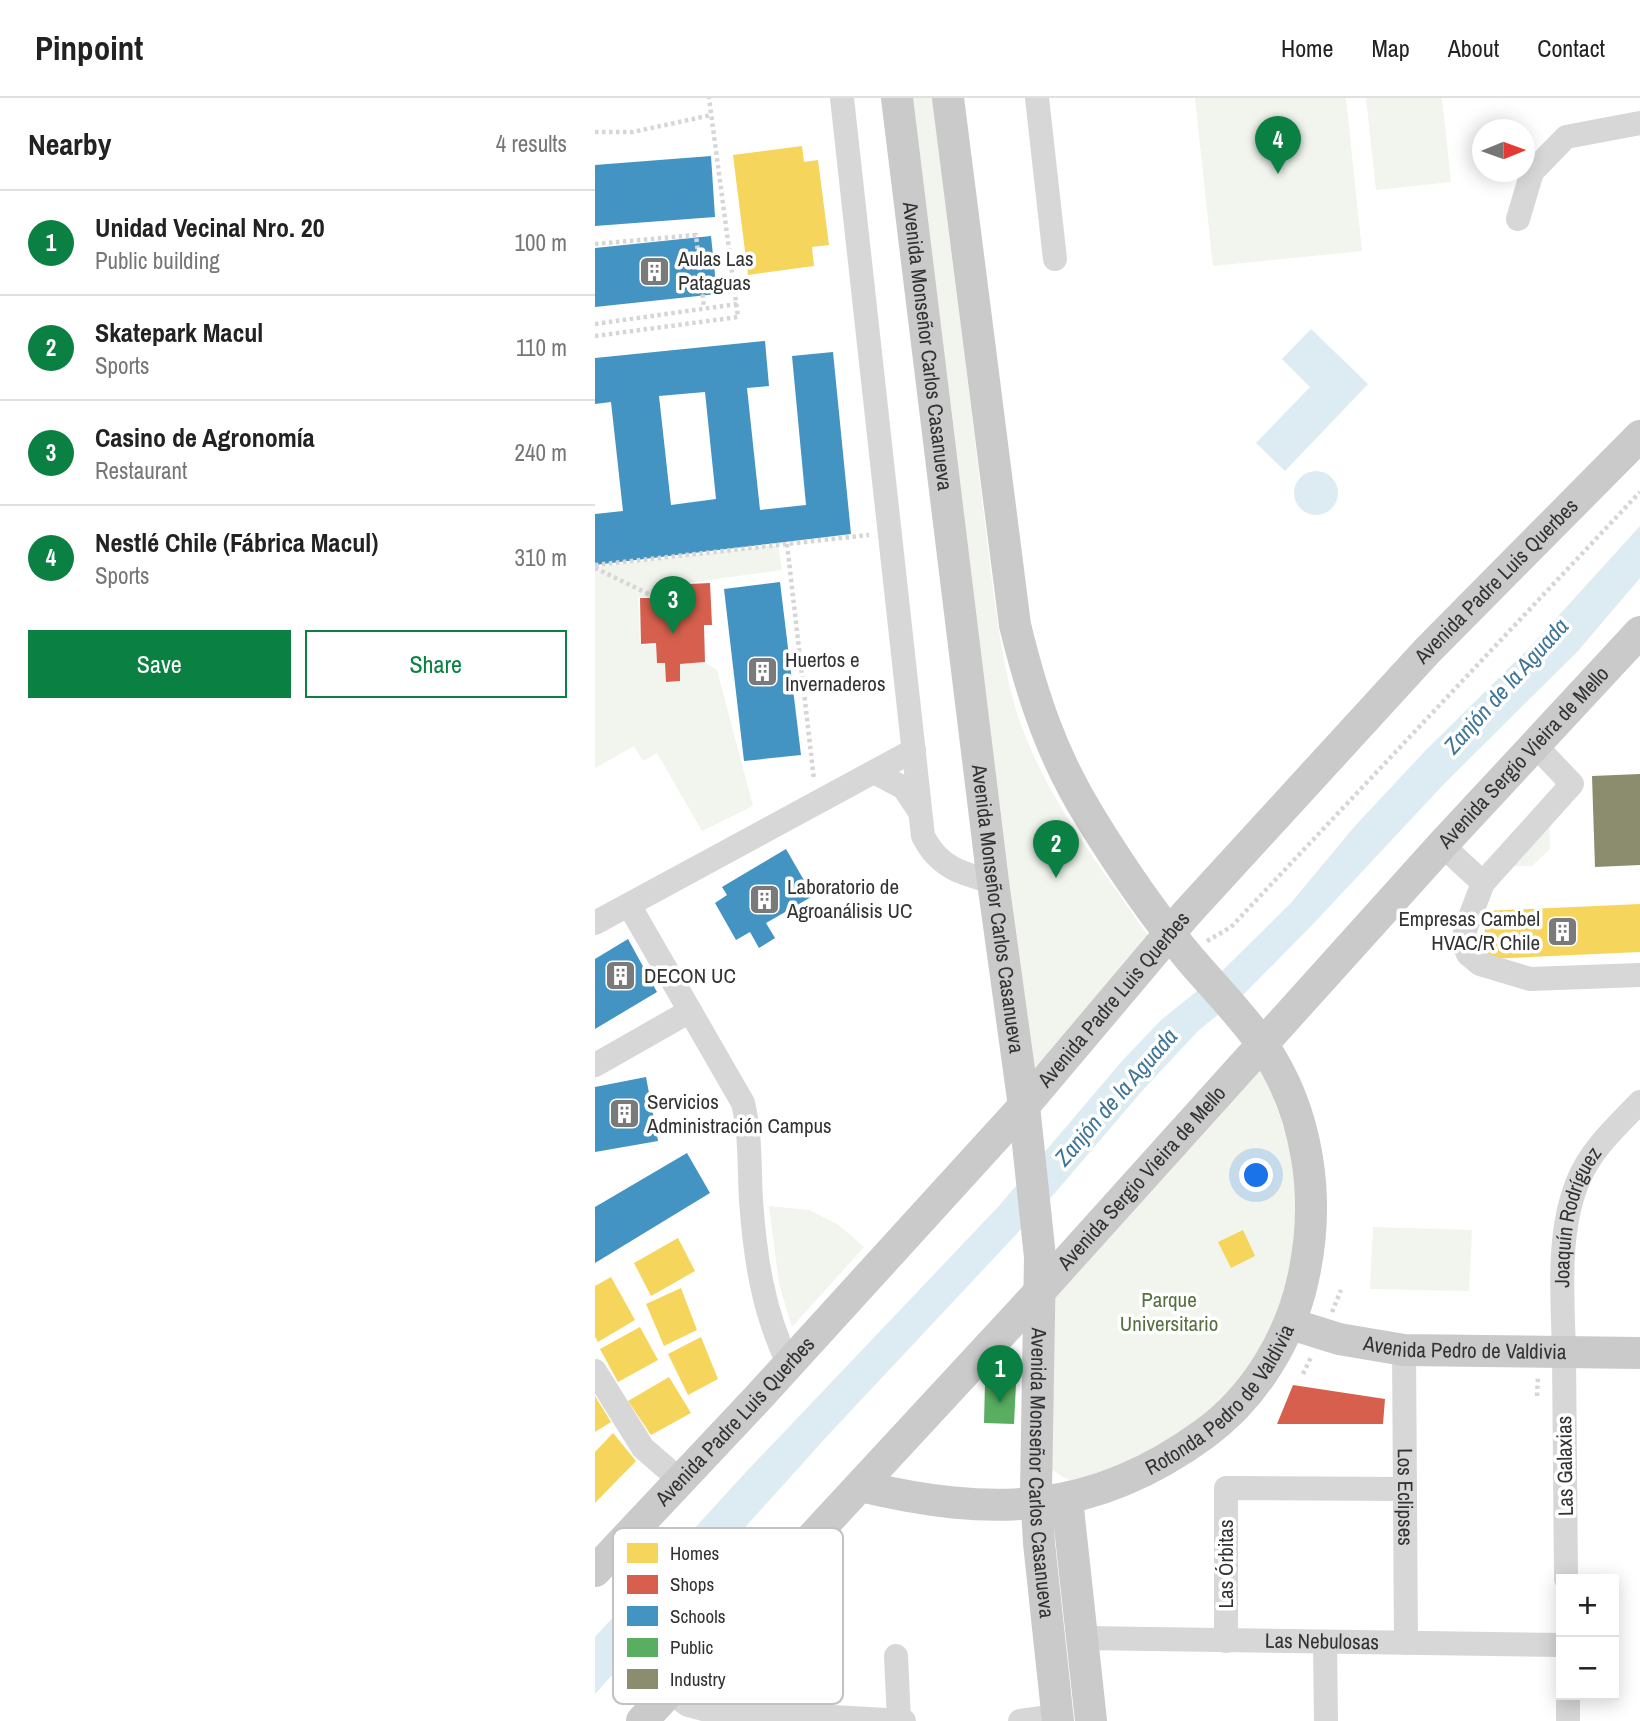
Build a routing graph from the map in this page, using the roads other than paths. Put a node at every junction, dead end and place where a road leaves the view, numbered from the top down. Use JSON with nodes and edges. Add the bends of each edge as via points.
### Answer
{"nodes":[{"id":1,"x":842,"y":98,"type":"edge"},
{"id":2,"x":897,"y":98,"type":"edge"},
{"id":3,"x":948,"y":98,"type":"edge"},
{"id":4,"x":1037,"y":98,"type":"edge"},
{"id":5,"x":1640,"y":123,"type":"edge"},
{"id":6,"x":1518,"y":219,"type":"dead end"},
{"id":7,"x":1055,"y":259,"type":"dead end"},
{"id":8,"x":1640,"y":436,"type":"edge"},
{"id":9,"x":1639,"y":635,"type":"edge"},
{"id":10,"x":1535,"y":744,"type":"junction"},
{"id":11,"x":914,"y":750,"type":"junction"},
{"id":12,"x":874,"y":772,"type":"junction"},
{"id":13,"x":921,"y":812,"type":"junction"},
{"id":14,"x":1442,"y":845,"type":"junction"},
{"id":15,"x":993,"y":882,"type":"junction"},
{"id":16,"x":1483,"y":883,"type":"junction"},
{"id":17,"x":629,"y":905,"type":"junction"},
{"id":18,"x":595,"y":923,"type":"edge"},
{"id":19,"x":1181,"y":947,"type":"junction"},
{"id":20,"x":1640,"y":975,"type":"edge"},
{"id":21,"x":690,"y":1011,"type":"junction"},
{"id":22,"x":1262,"y":1045,"type":"junction"},
{"id":23,"x":595,"y":1065,"type":"edge"},
{"id":24,"x":1640,"y":1102,"type":"edge"},
{"id":25,"x":1025,"y":1119,"type":"junction"},
{"id":26,"x":1041,"y":1290,"type":"junction"},
{"id":27,"x":1290,"y":1324,"type":"junction"},
{"id":28,"x":1404,"y":1350,"type":"junction"},
{"id":29,"x":1564,"y":1352,"type":"junction"},
{"id":30,"x":1640,"y":1353,"type":"edge"},
{"id":31,"x":788,"y":1363,"type":"junction"},
{"id":32,"x":595,"y":1371,"type":"edge"},
{"id":33,"x":681,"y":1481,"type":"junction"},
{"id":34,"x":860,"y":1486,"type":"junction"},
{"id":35,"x":1405,"y":1489,"type":"junction"},
{"id":36,"x":1067,"y":1499,"type":"junction"},
{"id":37,"x":1037,"y":1504,"type":"junction"},
{"id":38,"x":636,"y":1528,"type":"edge"},
{"id":39,"x":821,"y":1528,"type":"edge"},
{"id":40,"x":613,"y":1552,"type":"edge"},
{"id":41,"x":595,"y":1571,"type":"edge"},
{"id":42,"x":1566,"y":1574,"type":"edge"},
{"id":43,"x":1082,"y":1639,"type":"junction"},
{"id":44,"x":1226,"y":1640,"type":"junction"},
{"id":45,"x":1325,"y":1642,"type":"junction"},
{"id":46,"x":1406,"y":1643,"type":"junction"},
{"id":47,"x":1556,"y":1645,"type":"edge"},
{"id":48,"x":896,"y":1656,"type":"dead end"},
{"id":49,"x":1568,"y":1700,"type":"edge"},
{"id":50,"x":658,"y":1704,"type":"edge"},
{"id":51,"x":688,"y":1704,"type":"edge"},
{"id":52,"x":1057,"y":1719,"type":"edge"},
{"id":53,"x":642,"y":1721,"type":"edge"},
{"id":54,"x":902,"y":1721,"type":"edge"},
{"id":55,"x":1020,"y":1721,"type":"edge"},
{"id":56,"x":1091,"y":1721,"type":"edge"},
{"id":57,"x":1326,"y":1721,"type":"edge"},
{"id":58,"x":1568,"y":1721,"type":"edge"}],
"edges":[{"from":1,"to":11,"type":"street"},
{"from":2,"to":15,"type":"main road","name":"Avenida Monseñor Carlos Casanueva"},
{"from":3,"to":19,"type":"main road","via":[[1015,625],[1031,691],[1055,754],[1089,816]]},
{"from":4,"to":7,"type":"street"},
{"from":5,"to":6,"type":"street","via":[[1566,137],[1532,172]]},
{"from":8,"to":19,"type":"main road","name":"Avenida Padre Luis Querbes","via":[[1427,651]]},
{"from":9,"to":10,"type":"main road","name":"Avenida Sergio Vieira de Mello"},
{"from":10,"to":14,"type":"main road","name":"Avenida Sergio Vieira de Mello"},
{"from":10,"to":16,"type":"street","via":[[1572,783]]},
{"from":11,"to":12,"type":"street"},
{"from":11,"to":13,"type":"street"},
{"from":12,"to":13,"type":"street","via":[[904,789]]},
{"from":12,"to":17,"type":"street"},
{"from":13,"to":15,"type":"street","via":[[930,852],[961,872]]},
{"from":14,"to":16,"type":"street"},
{"from":14,"to":22,"type":"main road","name":"Avenida Sergio Vieira de Mello"},
{"from":15,"to":25,"type":"main road","name":"Avenida Monseñor Carlos Casanueva"},
{"from":16,"to":20,"type":"street","via":[[1464,939],[1468,954],[1480,964],[1530,979]]},
{"from":17,"to":18,"type":"street"},
{"from":17,"to":21,"type":"street"},
{"from":19,"to":22,"type":"main road"},
{"from":19,"to":25,"type":"main road","name":"Avenida Padre Luis Querbes"},
{"from":21,"to":23,"type":"street"},
{"from":21,"to":31,"type":"street","via":[[743,1103],[755,1246],[765,1304]]},
{"from":22,"to":26,"type":"main road","name":"Avenida Sergio Vieira de Mello"},
{"from":22,"to":27,"type":"main road","name":"Rotonda Pedro de Valdivia","via":[[1296,1112],[1309,1171],[1310,1242]]},
{"from":24,"to":29,"type":"street","name":"Joaquín Rodríguez","via":[[1595,1151],[1573,1194],[1565,1249]]},
{"from":25,"to":26,"type":"main road","name":"Avenida Monseñor Carlos Casanueva"},
{"from":25,"to":31,"type":"main road","name":"Avenida Padre Luis Querbes"},
{"from":26,"to":34,"type":"main road","name":"Avenida Sergio Vieira de Mello"},
{"from":26,"to":37,"type":"main road","name":"Avenida Monseñor Carlos Casanueva"},
{"from":27,"to":28,"type":"main road","name":"Avenida Pedro de Valdivia","via":[[1339,1339]]},
{"from":27,"to":36,"type":"main road","name":"Rotonda Pedro de Valdivia","via":[[1256,1381],[1210,1430],[1131,1478]]},
{"from":28,"to":29,"type":"main road","name":"Avenida Pedro de Valdivia"},
{"from":28,"to":35,"type":"street","name":"Los Eclipses"},
{"from":29,"to":30,"type":"main road","name":"Avenida Pedro de Valdivia"},
{"from":29,"to":42,"type":"street","name":"Las Galaxias"},
{"from":31,"to":33,"type":"main road","name":"Avenida Padre Luis Querbes"},
{"from":32,"to":33,"type":"street","via":[[643,1447]]},
{"from":33,"to":38,"type":"main road","name":"Avenida Padre Luis Querbes"},
{"from":34,"to":37,"type":"main road","name":"Rotonda Pedro de Valdivia","via":[[948,1502]]},
{"from":34,"to":39,"type":"main road","name":"Avenida Sergio Vieira de Mello"},
{"from":35,"to":44,"type":"street","name":"Las Órbitas","via":[[1226,1488]]},
{"from":35,"to":46,"type":"street","name":"Los Eclipses"},
{"from":36,"to":37,"type":"main road","name":"Rotonda Pedro de Valdivia"},
{"from":36,"to":43,"type":"main road","name":"Avenida Monseñor Carlos Casanueva"},
{"from":37,"to":52,"type":"main road","name":"Avenida Monseñor Carlos Casanueva"},
{"from":40,"to":41,"type":"main road","name":"Avenida Padre Luis Querbes"},
{"from":43,"to":44,"type":"street","name":"Las Nebulosas"},
{"from":43,"to":56,"type":"main road","name":"Avenida Monseñor Carlos Casanueva"},
{"from":44,"to":45,"type":"street","name":"Las Nebulosas"},
{"from":45,"to":46,"type":"street","name":"Las Nebulosas"},
{"from":45,"to":57,"type":"street"},
{"from":46,"to":47,"type":"street","name":"Las Nebulosas"},
{"from":48,"to":54,"type":"street"},
{"from":49,"to":58,"type":"street"},
{"from":50,"to":53,"type":"main road","name":"Avenida Sergio Vieira de Mello"},
{"from":51,"to":54,"type":"street","via":[[707,1710]]},
{"from":52,"to":55,"type":"street"}]}
